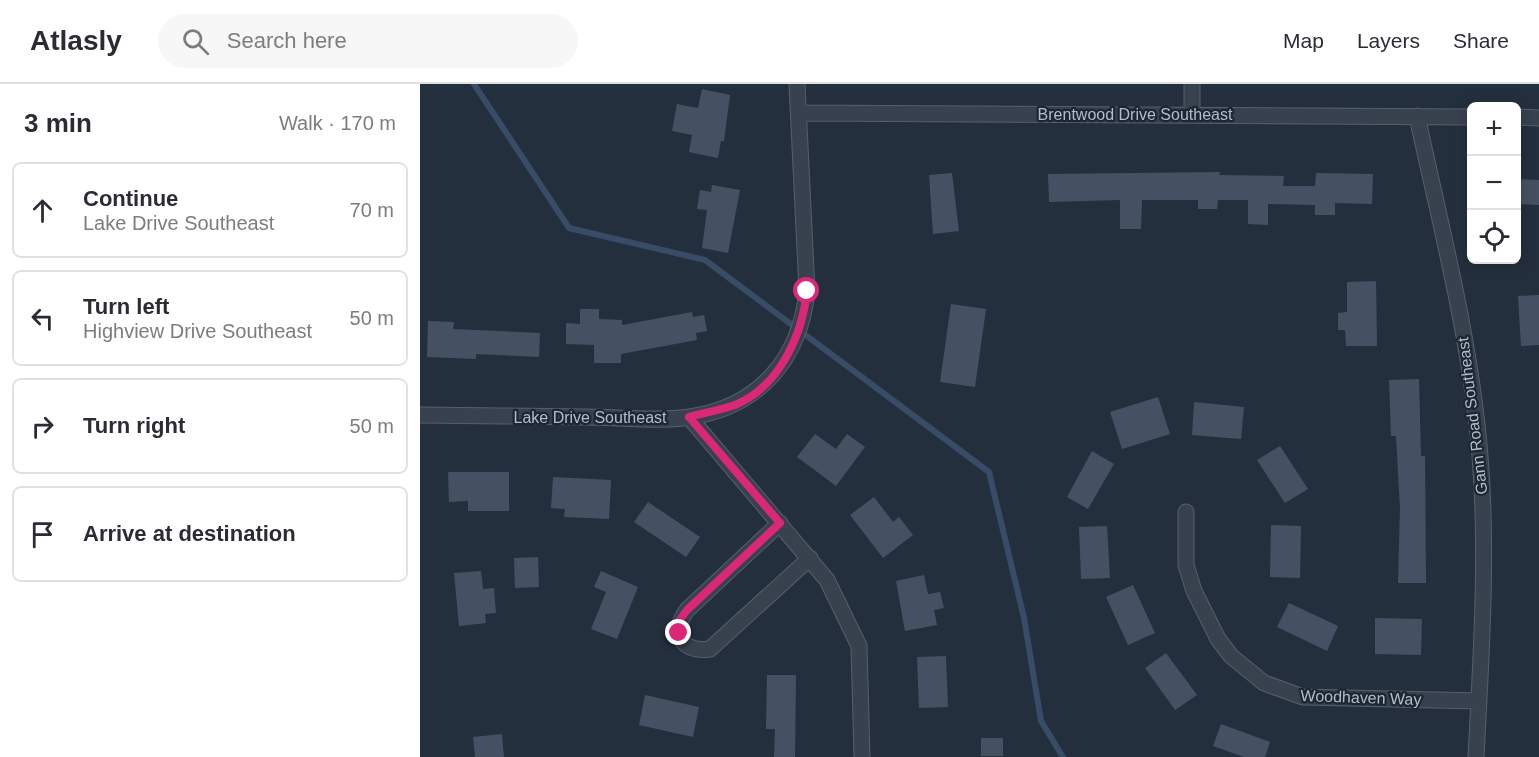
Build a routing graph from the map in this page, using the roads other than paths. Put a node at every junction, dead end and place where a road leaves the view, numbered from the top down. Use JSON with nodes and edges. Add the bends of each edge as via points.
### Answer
{"nodes":[{"id":1,"x":796,"y":84,"type":"edge"},
{"id":2,"x":1192,"y":84,"type":"edge"},
{"id":3,"x":799,"y":113,"type":"junction"},
{"id":4,"x":1192,"y":114,"type":"junction"},
{"id":5,"x":1417,"y":116,"type":"junction"},
{"id":6,"x":1467,"y":117,"type":"edge"},
{"id":7,"x":1521,"y":117,"type":"edge"},
{"id":8,"x":1539,"y":118,"type":"edge"},
{"id":9,"x":420,"y":415,"type":"edge"},
{"id":10,"x":689,"y":417,"type":"junction"},
{"id":11,"x":1186,"y":512,"type":"dead end"},
{"id":12,"x":780,"y":523,"type":"junction"},
{"id":13,"x":810,"y":558,"type":"junction"},
{"id":14,"x":1479,"y":701,"type":"junction"},
{"id":15,"x":862,"y":757,"type":"edge"},
{"id":16,"x":1476,"y":757,"type":"edge"}],
"edges":[{"from":1,"to":3,"type":"street","name":"Lake Drive Southeast"},
{"from":2,"to":4,"type":"street"},
{"from":3,"to":4,"type":"street","name":"Brentwood Drive Southeast"},
{"from":3,"to":10,"type":"street","name":"Lake Drive Southeast","via":[[807,291],[799,328],[769,381],[753,394],[735,405]]},
{"from":4,"to":5,"type":"street","name":"Brentwood Drive Southeast"},
{"from":5,"to":6,"type":"street","name":"Brentwood Drive Southeast"},
{"from":5,"to":14,"type":"street","name":"Gann Road Southeast","via":[[1457,302],[1480,455],[1483,512]]},
{"from":7,"to":8,"type":"street"},
{"from":9,"to":10,"type":"street","name":"Lake Drive Southeast"},
{"from":10,"to":12,"type":"street"},
{"from":11,"to":14,"type":"street","name":"Woodhaven Way","via":[[1186,565],[1194,591],[1230,656],[1264,683],[1303,697]]},
{"from":12,"to":13,"type":"street"},
{"from":12,"to":13,"type":"street","via":[[687,610],[679,621],[685,645],[697,651],[715,645]]},
{"from":13,"to":15,"type":"street","via":[[827,580],[860,646]]},
{"from":14,"to":16,"type":"street","name":"Gann Road Southeast"}]}
